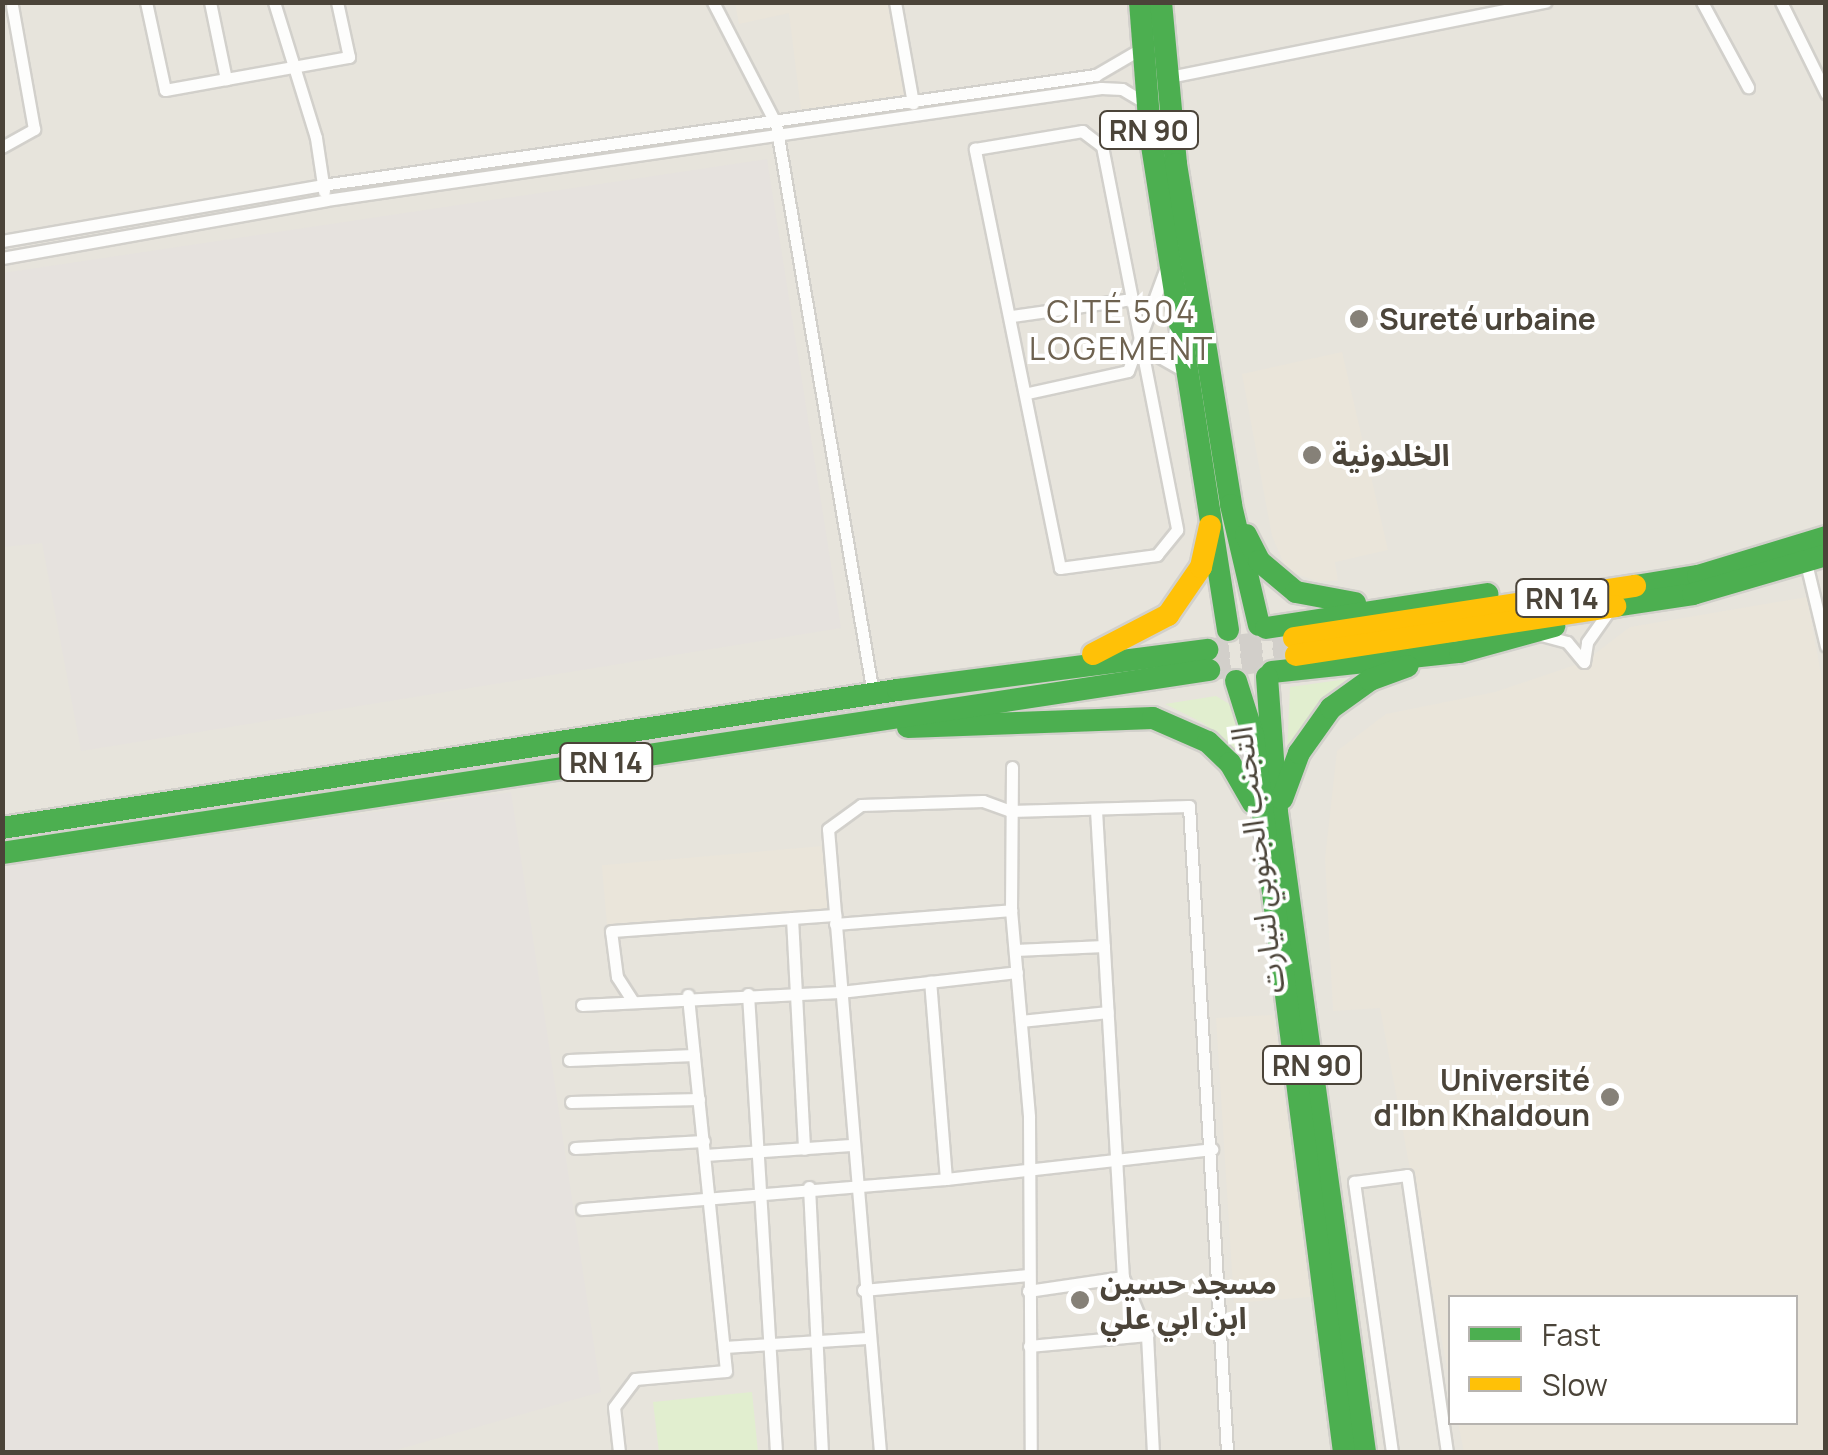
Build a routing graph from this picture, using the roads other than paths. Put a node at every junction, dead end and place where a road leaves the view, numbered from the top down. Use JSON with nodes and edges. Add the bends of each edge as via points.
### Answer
{"nodes":[{"id":1,"x":146,"y":2,"type":"edge"},
{"id":2,"x":210,"y":2,"type":"edge"},
{"id":3,"x":274,"y":2,"type":"edge"},
{"id":4,"x":338,"y":2,"type":"edge"},
{"id":5,"x":894,"y":2,"type":"edge"},
{"id":6,"x":1140,"y":2,"type":"edge"},
{"id":7,"x":1162,"y":2,"type":"edge"},
{"id":8,"x":1545,"y":2,"type":"edge"},
{"id":9,"x":1702,"y":2,"type":"edge"},
{"id":10,"x":1781,"y":2,"type":"edge"},
{"id":11,"x":16,"y":4,"type":"edge"},
{"id":12,"x":710,"y":4,"type":"edge"},
{"id":13,"x":1138,"y":50,"type":"junction"},
{"id":14,"x":292,"y":68,"type":"junction"},
{"id":15,"x":1164,"y":78,"type":"junction"},
{"id":16,"x":226,"y":79,"type":"junction"},
{"id":17,"x":1748,"y":87,"type":"dead end"},
{"id":18,"x":1826,"y":93,"type":"edge"},
{"id":19,"x":912,"y":103,"type":"junction"},
{"id":20,"x":1147,"y":104,"type":"junction"},
{"id":21,"x":776,"y":124,"type":"junction"},
{"id":22,"x":778,"y":138,"type":"junction"},
{"id":23,"x":2,"y":146,"type":"edge"},
{"id":24,"x":495,"y":159,"type":"junction"},
{"id":25,"x":498,"y":174,"type":"junction"},
{"id":26,"x":322,"y":185,"type":"junction"},
{"id":27,"x":326,"y":200,"type":"junction"},
{"id":28,"x":136,"y":218,"type":"junction"},
{"id":29,"x":139,"y":234,"type":"junction"},
{"id":30,"x":2,"y":241,"type":"edge"},
{"id":31,"x":1170,"y":256,"type":"junction"},
{"id":32,"x":2,"y":258,"type":"edge"},
{"id":33,"x":1132,"y":299,"type":"junction"},
{"id":34,"x":1012,"y":316,"type":"junction"},
{"id":35,"x":1142,"y":347,"type":"junction"},
{"id":36,"x":1189,"y":373,"type":"junction"},
{"id":37,"x":1028,"y":393,"type":"junction"},
{"id":38,"x":1222,"y":506,"type":"junction"},
{"id":39,"x":1826,"y":537,"type":"edge"},
{"id":40,"x":1816,"y":559,"type":"edge"},
{"id":41,"x":1448,"y":599,"type":"junction"},
{"id":42,"x":1610,"y":599,"type":"junction"},
{"id":43,"x":1263,"y":626,"type":"junction"},
{"id":44,"x":1527,"y":636,"type":"junction"},
{"id":45,"x":1826,"y":646,"type":"edge"},
{"id":46,"x":1216,"y":647,"type":"junction"},
{"id":47,"x":1296,"y":647,"type":"tunnel mouth"},
{"id":48,"x":1460,"y":652,"type":"junction"},
{"id":49,"x":1093,"y":654,"type":"junction"},
{"id":50,"x":1269,"y":674,"type":"junction"},
{"id":51,"x":1234,"y":680,"type":"junction"},
{"id":52,"x":898,"y":690,"type":"junction"},
{"id":53,"x":873,"y":694,"type":"junction"},
{"id":54,"x":880,"y":724,"type":"junction"},
{"id":55,"x":1012,"y":767,"type":"dead end"},
{"id":56,"x":1096,"y":810,"type":"junction"},
{"id":57,"x":1010,"y":811,"type":"junction"},
{"id":58,"x":182,"y":813,"type":"junction"},
{"id":59,"x":1269,"y":816,"type":"junction"},
{"id":60,"x":2,"y":828,"type":"edge"},
{"id":61,"x":2,"y":853,"type":"edge"},
{"id":62,"x":1012,"y":910,"type":"junction"},
{"id":63,"x":792,"y":918,"type":"junction"},
{"id":64,"x":835,"y":920,"type":"junction"},
{"id":65,"x":1104,"y":946,"type":"junction"},
{"id":66,"x":1015,"y":950,"type":"junction"},
{"id":67,"x":1017,"y":972,"type":"junction"},
{"id":68,"x":930,"y":982,"type":"junction"},
{"id":69,"x":793,"y":992,"type":"junction"},
{"id":70,"x":840,"y":992,"type":"junction"},
{"id":71,"x":748,"y":994,"type":"junction"},
{"id":72,"x":688,"y":996,"type":"junction"},
{"id":73,"x":632,"y":1000,"type":"junction"},
{"id":74,"x":582,"y":1004,"type":"dead end"},
{"id":75,"x":1108,"y":1012,"type":"junction"},
{"id":76,"x":1021,"y":1021,"type":"junction"},
{"id":77,"x":694,"y":1055,"type":"junction"},
{"id":78,"x":570,"y":1060,"type":"dead end"},
{"id":79,"x":699,"y":1099,"type":"junction"},
{"id":80,"x":571,"y":1102,"type":"dead end"},
{"id":81,"x":851,"y":1146,"type":"junction"},
{"id":82,"x":575,"y":1148,"type":"dead end"},
{"id":83,"x":704,"y":1148,"type":"junction"},
{"id":84,"x":804,"y":1149,"type":"junction"},
{"id":85,"x":1212,"y":1149,"type":"junction"},
{"id":86,"x":757,"y":1151,"type":"junction"},
{"id":87,"x":1117,"y":1156,"type":"junction"},
{"id":88,"x":1026,"y":1168,"type":"junction"},
{"id":89,"x":946,"y":1180,"type":"junction"},
{"id":90,"x":854,"y":1184,"type":"junction"},
{"id":91,"x":808,"y":1186,"type":"junction"},
{"id":92,"x":761,"y":1191,"type":"junction"},
{"id":93,"x":708,"y":1195,"type":"junction"},
{"id":94,"x":582,"y":1209,"type":"dead end"},
{"id":95,"x":1028,"y":1275,"type":"junction"},
{"id":96,"x":1124,"y":1277,"type":"junction"},
{"id":97,"x":863,"y":1290,"type":"junction"},
{"id":98,"x":1028,"y":1292,"type":"junction"},
{"id":99,"x":1147,"y":1335,"type":"junction"},
{"id":100,"x":867,"y":1338,"type":"junction"},
{"id":101,"x":815,"y":1342,"type":"junction"},
{"id":102,"x":769,"y":1346,"type":"junction"},
{"id":103,"x":1030,"y":1346,"type":"junction"},
{"id":104,"x":724,"y":1347,"type":"junction"},
{"id":105,"x":619,"y":1452,"type":"edge"},
{"id":106,"x":776,"y":1452,"type":"edge"},
{"id":107,"x":822,"y":1452,"type":"edge"},
{"id":108,"x":880,"y":1452,"type":"edge"},
{"id":109,"x":1032,"y":1452,"type":"edge"},
{"id":110,"x":1153,"y":1452,"type":"edge"},
{"id":111,"x":1227,"y":1452,"type":"edge"},
{"id":112,"x":1345,"y":1452,"type":"edge"},
{"id":113,"x":1392,"y":1452,"type":"edge"},
{"id":114,"x":1447,"y":1452,"type":"edge"}],
"edges":[{"from":1,"to":16,"type":"street","via":[[165,90]]},
{"from":2,"to":16,"type":"street"},
{"from":3,"to":14,"type":"street"},
{"from":4,"to":14,"type":"street","via":[[349,57]]},
{"from":5,"to":19,"type":"street"},
{"from":6,"to":13,"type":"highway","number":"RN 90"},
{"from":7,"to":15,"type":"highway","number":"RN 90"},
{"from":8,"to":15,"type":"street"},
{"from":9,"to":17,"type":"street"},
{"from":10,"to":18,"type":"street"},
{"from":11,"to":23,"type":"street","via":[[34,129]]},
{"from":12,"to":21,"type":"street"},
{"from":13,"to":19,"type":"street","via":[[1103,73]]},
{"from":13,"to":20,"type":"highway","number":"RN 90"},
{"from":14,"to":16,"type":"street"},
{"from":14,"to":26,"type":"street","via":[[316,138]]},
{"from":15,"to":38,"type":"highway","number":"RN 90"},
{"from":19,"to":21,"type":"street"},
{"from":20,"to":22,"type":"street","via":[[1108,87]]},
{"from":20,"to":31,"type":"highway","number":"RN 90"},
{"from":21,"to":22,"type":"street"},
{"from":21,"to":24,"type":"street"},
{"from":22,"to":25,"type":"street"},
{"from":22,"to":53,"type":"street"},
{"from":24,"to":25,"type":"street"},
{"from":24,"to":26,"type":"street"},
{"from":25,"to":27,"type":"street"},
{"from":26,"to":27,"type":"street"},
{"from":26,"to":28,"type":"street"},
{"from":27,"to":29,"type":"street"},
{"from":28,"to":29,"type":"street"},
{"from":28,"to":30,"type":"street"},
{"from":29,"to":32,"type":"street"},
{"from":31,"to":35,"type":"street"},
{"from":31,"to":36,"type":"highway","number":"RN 90"},
{"from":33,"to":34,"type":"street"},
{"from":33,"to":34,"type":"street","via":[[1102,146],[1082,131],[974,148]]},
{"from":33,"to":35,"type":"street"},
{"from":34,"to":37,"type":"street"},
{"from":35,"to":36,"type":"street"},
{"from":35,"to":37,"type":"street","via":[[1128,371]]},
{"from":35,"to":37,"type":"street","via":[[1177,530],[1157,554],[1060,568]]},
{"from":36,"to":38,"type":"highway","number":"RN 90"},
{"from":38,"to":41,"type":"highway","via":[[1259,561],[1296,592],[1340,603]]},
{"from":38,"to":43,"type":"highway","number":"RN 90"},
{"from":38,"to":46,"type":"highway","number":"RN 90"},
{"from":38,"to":49,"type":"highway","via":[[1200,566],[1168,615]]},
{"from":39,"to":42,"type":"highway","number":"RN 14"},
{"from":40,"to":42,"type":"highway","number":"RN 14","via":[[1730,587]]},
{"from":40,"to":45,"type":"street"},
{"from":41,"to":42,"type":"highway","via":[[1562,586]]},
{"from":41,"to":43,"type":"highway"},
{"from":42,"to":44,"type":"highway"},
{"from":42,"to":44,"type":"street","via":[[1584,662],[1550,634]]},
{"from":42,"to":47,"type":"highway","number":"RN 14"},
{"from":43,"to":46,"type":"highway"},
{"from":43,"to":50,"type":"highway","name":"التجنب الجنوبي لتيارت","via":[[1278,654]]},
{"from":44,"to":48,"type":"highway"},
{"from":46,"to":49,"type":"highway"},
{"from":46,"to":51,"type":"highway","name":"التجنب الجنوبي لتيارت"},
{"from":46,"to":52,"type":"highway","number":"RN 14"},
{"from":46,"to":54,"type":"highway","number":"RN 14"},
{"from":48,"to":50,"type":"highway"},
{"from":48,"to":59,"type":"highway","via":[[1370,680],[1332,708],[1298,753]]},
{"from":49,"to":52,"type":"highway"},
{"from":50,"to":51,"type":"highway"},
{"from":50,"to":59,"type":"highway","name":"التجنب الجنوبي لتيارت","number":"RN 90"},
{"from":51,"to":54,"type":"highway","via":[[1014,715]]},
{"from":51,"to":59,"type":"highway","name":"التجنب الجنوبي لتيارت","number":"RN 90"},
{"from":52,"to":53,"type":"highway","number":"RN 14"},
{"from":53,"to":58,"type":"highway","number":"RN 14"},
{"from":54,"to":58,"type":"highway","number":"RN 14"},
{"from":54,"to":59,"type":"highway","via":[[998,727],[1152,718],[1208,742]]},
{"from":55,"to":57,"type":"street"},
{"from":56,"to":57,"type":"street"},
{"from":56,"to":65,"type":"street"},
{"from":56,"to":85,"type":"street","via":[[1190,806]]},
{"from":57,"to":62,"type":"street"},
{"from":57,"to":64,"type":"street","via":[[984,801],[862,804],[840,816],[828,829]]},
{"from":58,"to":60,"type":"highway","number":"RN 14"},
{"from":58,"to":61,"type":"highway","number":"RN 14"},
{"from":59,"to":112,"type":"highway","name":"التجنب الجنوبي لتيارت","number":"RN 90"},
{"from":62,"to":64,"type":"street"},
{"from":62,"to":66,"type":"street"},
{"from":63,"to":64,"type":"street"},
{"from":63,"to":69,"type":"street"},
{"from":63,"to":73,"type":"street","via":[[611,931],[617,977]]},
{"from":64,"to":70,"type":"street"},
{"from":65,"to":66,"type":"street"},
{"from":65,"to":75,"type":"street"},
{"from":66,"to":67,"type":"street"},
{"from":67,"to":68,"type":"street"},
{"from":67,"to":76,"type":"street"},
{"from":68,"to":70,"type":"street"},
{"from":68,"to":89,"type":"street"},
{"from":69,"to":70,"type":"street"},
{"from":69,"to":71,"type":"street"},
{"from":69,"to":84,"type":"street"},
{"from":70,"to":81,"type":"street"},
{"from":71,"to":72,"type":"street"},
{"from":71,"to":86,"type":"street"},
{"from":72,"to":73,"type":"street"},
{"from":72,"to":77,"type":"street"},
{"from":73,"to":74,"type":"street"},
{"from":75,"to":76,"type":"street"},
{"from":75,"to":87,"type":"street"},
{"from":76,"to":88,"type":"street"},
{"from":77,"to":78,"type":"street"},
{"from":77,"to":79,"type":"street"},
{"from":79,"to":80,"type":"street"},
{"from":79,"to":83,"type":"street"},
{"from":81,"to":84,"type":"street"},
{"from":81,"to":90,"type":"street"},
{"from":82,"to":83,"type":"street"},
{"from":83,"to":86,"type":"street"},
{"from":83,"to":93,"type":"street"},
{"from":84,"to":86,"type":"street"},
{"from":85,"to":87,"type":"street"},
{"from":85,"to":111,"type":"street"},
{"from":86,"to":92,"type":"street"},
{"from":87,"to":88,"type":"street"},
{"from":87,"to":96,"type":"street"},
{"from":88,"to":89,"type":"street"},
{"from":88,"to":95,"type":"street"},
{"from":89,"to":90,"type":"street"},
{"from":90,"to":91,"type":"street"},
{"from":90,"to":97,"type":"street"},
{"from":91,"to":92,"type":"street"},
{"from":91,"to":101,"type":"street"},
{"from":92,"to":93,"type":"street"},
{"from":92,"to":102,"type":"street"},
{"from":93,"to":94,"type":"street","via":[[700,1202]]},
{"from":93,"to":104,"type":"street"},
{"from":95,"to":97,"type":"street"},
{"from":95,"to":98,"type":"street"},
{"from":96,"to":98,"type":"street"},
{"from":96,"to":99,"type":"street"},
{"from":97,"to":100,"type":"street"},
{"from":98,"to":103,"type":"street"},
{"from":99,"to":103,"type":"street"},
{"from":99,"to":110,"type":"street"},
{"from":100,"to":101,"type":"street"},
{"from":100,"to":108,"type":"street"},
{"from":101,"to":102,"type":"street"},
{"from":101,"to":107,"type":"street"},
{"from":102,"to":104,"type":"street"},
{"from":102,"to":106,"type":"street"},
{"from":103,"to":109,"type":"street"},
{"from":104,"to":105,"type":"street","via":[[726,1371],[635,1379],[614,1407]]},
{"from":113,"to":114,"type":"street","via":[[1354,1182],[1407,1175]]}]}
